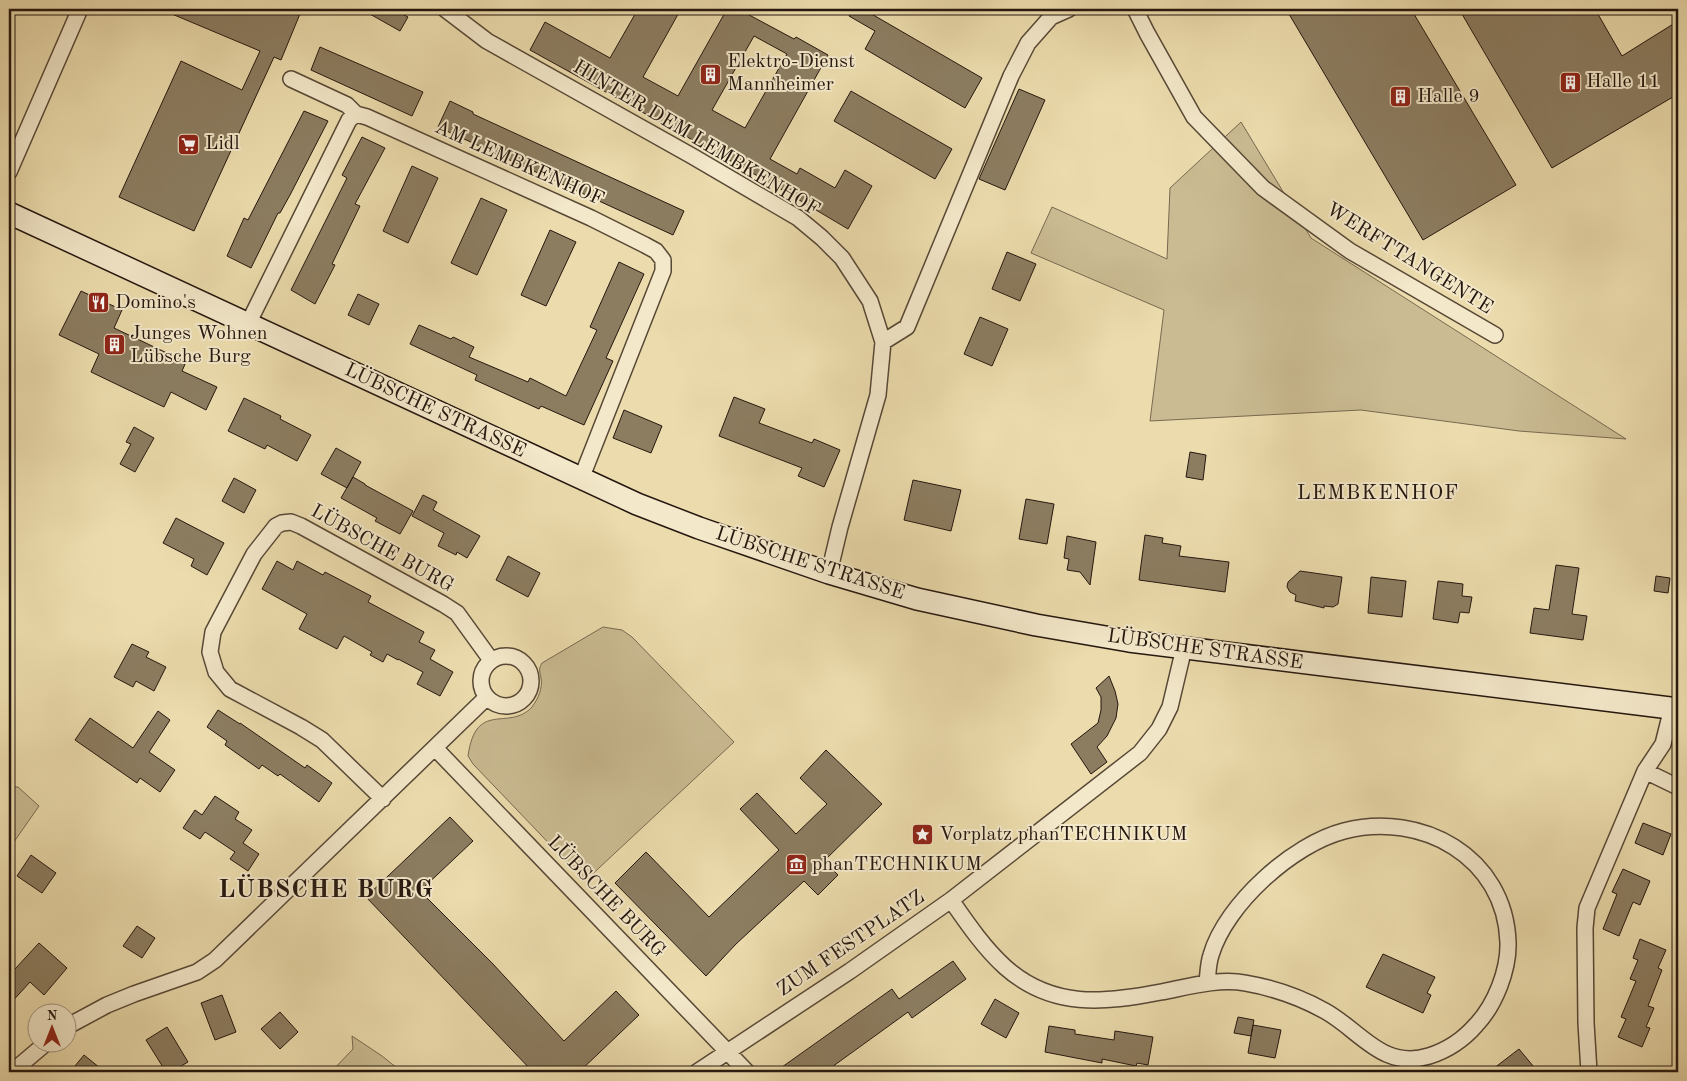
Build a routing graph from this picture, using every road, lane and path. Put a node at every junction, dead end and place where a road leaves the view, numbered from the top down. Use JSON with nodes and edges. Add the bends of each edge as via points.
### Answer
{"nodes":[{"id":1,"x":80,"y":9,"type":"edge"},
{"id":2,"x":445,"y":9,"type":"edge"},
{"id":3,"x":1069,"y":9,"type":"edge"},
{"id":4,"x":1135,"y":9,"type":"edge"},
{"id":5,"x":291,"y":79,"type":"dead end"},
{"id":6,"x":356,"y":114,"type":"junction"},
{"id":7,"x":9,"y":172,"type":"edge"},
{"id":8,"x":9,"y":213,"type":"edge"},
{"id":9,"x":248,"y":324,"type":"junction"},
{"id":10,"x":1496,"y":335,"type":"dead end"},
{"id":11,"x":883,"y":342,"type":"junction"},
{"id":12,"x":581,"y":479,"type":"junction"},
{"id":13,"x":829,"y":573,"type":"junction"},
{"id":14,"x":1184,"y":648,"type":"junction"},
{"id":15,"x":491,"y":660,"type":"junction"},
{"id":16,"x":486,"y":697,"type":"junction"},
{"id":17,"x":1675,"y":709,"type":"edge"},
{"id":18,"x":435,"y":748,"type":"junction"},
{"id":19,"x":1645,"y":771,"type":"junction"},
{"id":20,"x":1678,"y":787,"type":"edge"},
{"id":21,"x":383,"y":799,"type":"junction"},
{"id":22,"x":951,"y":900,"type":"junction"},
{"id":23,"x":1207,"y":983,"type":"junction"},
{"id":24,"x":78,"y":1021,"type":"edge"},
{"id":25,"x":727,"y":1051,"type":"junction"},
{"id":26,"x":33,"y":1054,"type":"edge"},
{"id":27,"x":1403,"y":1066,"type":"edge"},
{"id":28,"x":12,"y":1072,"type":"edge"},
{"id":29,"x":697,"y":1072,"type":"edge"},
{"id":30,"x":747,"y":1072,"type":"edge"},
{"id":31,"x":1589,"y":1072,"type":"edge"}],
"edges":[{"from":1,"to":7,"type":"street"},
{"from":2,"to":11,"type":"street","name":"HINTER DEM LEMBKENHOF","via":[[487,41],[798,218],[842,258],[870,301]]},
{"from":3,"to":11,"type":"street","via":[[1051,17],[1028,43],[1011,76],[907,327]]},
{"from":4,"to":10,"type":"street","name":"WERFTTANGENTE","via":[[1194,117],[1263,188],[1350,250]]},
{"from":5,"to":6,"type":"street","name":"AM LEMBKENHOF","via":[[347,105]]},
{"from":6,"to":9,"type":"street","via":[[349,120]]},
{"from":6,"to":12,"type":"street","name":"AM LEMBKENHOF","via":[[591,218],[656,251],[663,260],[663,271]]},
{"from":8,"to":9,"type":"street","name":"LÜBSCHE STRASSE"},
{"from":9,"to":12,"type":"street","name":"LÜBSCHE STRASSE"},
{"from":11,"to":13,"type":"street","name":"HINTER DEM LEMBKENHOF","via":[[878,396]]},
{"from":12,"to":13,"type":"street","name":"LÜBSCHE STRASSE","via":[[698,528]]},
{"from":13,"to":14,"type":"street","name":"LÜBSCHE STRASSE","via":[[917,599],[1036,625]]},
{"from":14,"to":17,"type":"street","name":"LÜBSCHE STRASSE"},
{"from":14,"to":22,"type":"street","name":"ZUM FESTPLATZ","via":[[1170,707],[1159,729],[1140,753]]},
{"from":15,"to":16,"type":"street","via":[[481,676]]},
{"from":15,"to":16,"type":"street","via":[[506,656],[521,661],[529,671],[530,687],[522,700],[508,706],[500,706]]},
{"from":15,"to":21,"type":"street","name":"LÜBSCHE BURG","via":[[457,614],[437,600],[291,522],[276,526],[268,535],[254,554],[213,632],[210,652],[216,672],[230,689],[322,740]]},
{"from":16,"to":18,"type":"street"},
{"from":17,"to":19,"type":"street","name":"LÜBSCHE STRASSE","via":[[1663,744]]},
{"from":18,"to":21,"type":"street"},
{"from":18,"to":25,"type":"street","name":"LÜBSCHE BURG"},
{"from":19,"to":20,"type":"street"},
{"from":19,"to":31,"type":"street","name":"LÜBSCHE STRASSE","via":[[1587,908]]},
{"from":21,"to":24,"type":"street","via":[[215,960],[197,972],[107,1005]]},
{"from":22,"to":23,"type":"street","via":[[1003,966],[1042,990],[1069,998],[1102,1001]]},
{"from":22,"to":25,"type":"street","name":"ZUM FESTPLATZ"},
{"from":23,"to":27,"type":"street","via":[[1242,982],[1294,995],[1328,1013]]},
{"from":23,"to":27,"type":"street","via":[[1210,957],[1218,937],[1241,902],[1268,874],[1307,848],[1344,831],[1372,827],[1423,833],[1445,842],[1473,861],[1486,877],[1503,912],[1508,945],[1495,1000],[1487,1014],[1455,1044]]},
{"from":25,"to":29,"type":"street","name":"ZUM FESTPLATZ"},
{"from":25,"to":30,"type":"street"},
{"from":26,"to":28,"type":"street"}]}
